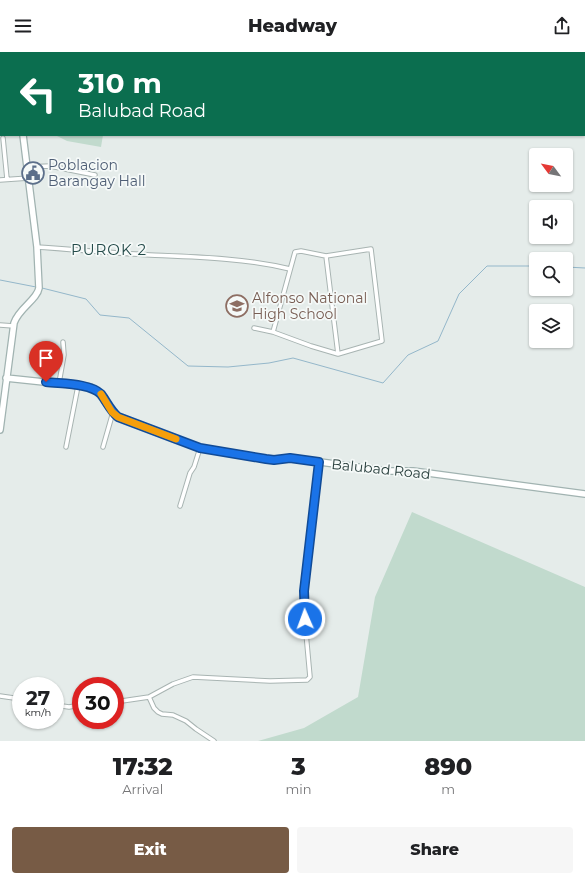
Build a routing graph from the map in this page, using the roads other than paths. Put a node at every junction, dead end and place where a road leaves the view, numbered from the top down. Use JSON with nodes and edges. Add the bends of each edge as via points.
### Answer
{"nodes":[{"id":1,"x":23,"y":136,"type":"edge"},
{"id":2,"x":3,"y":138,"type":"dead end"},
{"id":3,"x":28,"y":167,"type":"junction"},
{"id":4,"x":95,"y":175,"type":"dead end"},
{"id":5,"x":29,"y":178,"type":"junction"},
{"id":6,"x":7,"y":179,"type":"junction"},
{"id":7,"x":0,"y":180,"type":"edge"},
{"id":8,"x":37,"y":247,"type":"junction"},
{"id":9,"x":326,"y":256,"type":"junction"},
{"id":10,"x":290,"y":269,"type":"junction"},
{"id":11,"x":0,"y":325,"type":"edge"},
{"id":12,"x":14,"y":326,"type":"junction"},
{"id":13,"x":254,"y":328,"type":"dead end"},
{"id":14,"x":273,"y":332,"type":"junction"},
{"id":15,"x":63,"y":342,"type":"dead end"},
{"id":16,"x":338,"y":354,"type":"junction"},
{"id":17,"x":6,"y":378,"type":"junction"},
{"id":18,"x":59,"y":384,"type":"junction"},
{"id":19,"x":78,"y":386,"type":"junction"},
{"id":20,"x":112,"y":412,"type":"junction"},
{"id":21,"x":0,"y":429,"type":"edge"},
{"id":22,"x":66,"y":447,"type":"dead end"},
{"id":23,"x":103,"y":447,"type":"dead end"},
{"id":24,"x":200,"y":448,"type":"junction"},
{"id":25,"x":319,"y":462,"type":"junction"},
{"id":26,"x":585,"y":494,"type":"edge"},
{"id":27,"x":180,"y":506,"type":"dead end"},
{"id":28,"x":0,"y":696,"type":"edge"},
{"id":29,"x":149,"y":697,"type":"junction"},
{"id":30,"x":12,"y":698,"type":"edge"},
{"id":31,"x":124,"y":701,"type":"edge"},
{"id":32,"x":214,"y":741,"type":"edge"}],
"edges":[{"from":1,"to":3,"type":"street"},
{"from":2,"to":6,"type":"street"},
{"from":3,"to":4,"type":"street","via":[[50,166]]},
{"from":3,"to":5,"type":"street"},
{"from":5,"to":6,"type":"street"},
{"from":5,"to":8,"type":"street"},
{"from":6,"to":7,"type":"street"},
{"from":8,"to":10,"type":"street","via":[[218,259]]},
{"from":8,"to":12,"type":"street","via":[[39,288],[37,294],[18,313]]},
{"from":9,"to":10,"type":"street","via":[[298,251],[294,255]]},
{"from":9,"to":16,"type":"street"},
{"from":9,"to":16,"type":"street","via":[[370,249],[372,257],[382,341]]},
{"from":10,"to":14,"type":"street"},
{"from":11,"to":12,"type":"street"},
{"from":12,"to":17,"type":"street"},
{"from":13,"to":14,"type":"street"},
{"from":14,"to":16,"type":"street"},
{"from":15,"to":18,"type":"street","via":[[64,355]]},
{"from":17,"to":18,"type":"street","name":"Balubad Road"},
{"from":17,"to":21,"type":"street"},
{"from":18,"to":19,"type":"street","name":"Balubad Road"},
{"from":19,"to":20,"type":"street","name":"Balubad Road","via":[[96,390]]},
{"from":19,"to":22,"type":"street"},
{"from":20,"to":23,"type":"street"},
{"from":20,"to":24,"type":"street","name":"Balubad Road","via":[[125,420]]},
{"from":24,"to":25,"type":"street","name":"Balubad Road","via":[[274,460],[290,458]]},
{"from":24,"to":27,"type":"street"},
{"from":25,"to":26,"type":"street","name":"Balubad Road","via":[[388,471],[413,471]]},
{"from":25,"to":29,"type":"street","via":[[304,591],[310,677],[307,680],[270,680],[193,677]]},
{"from":28,"to":30,"type":"street"},
{"from":29,"to":31,"type":"street"},
{"from":29,"to":32,"type":"street","via":[[158,712],[186,720]]}]}
